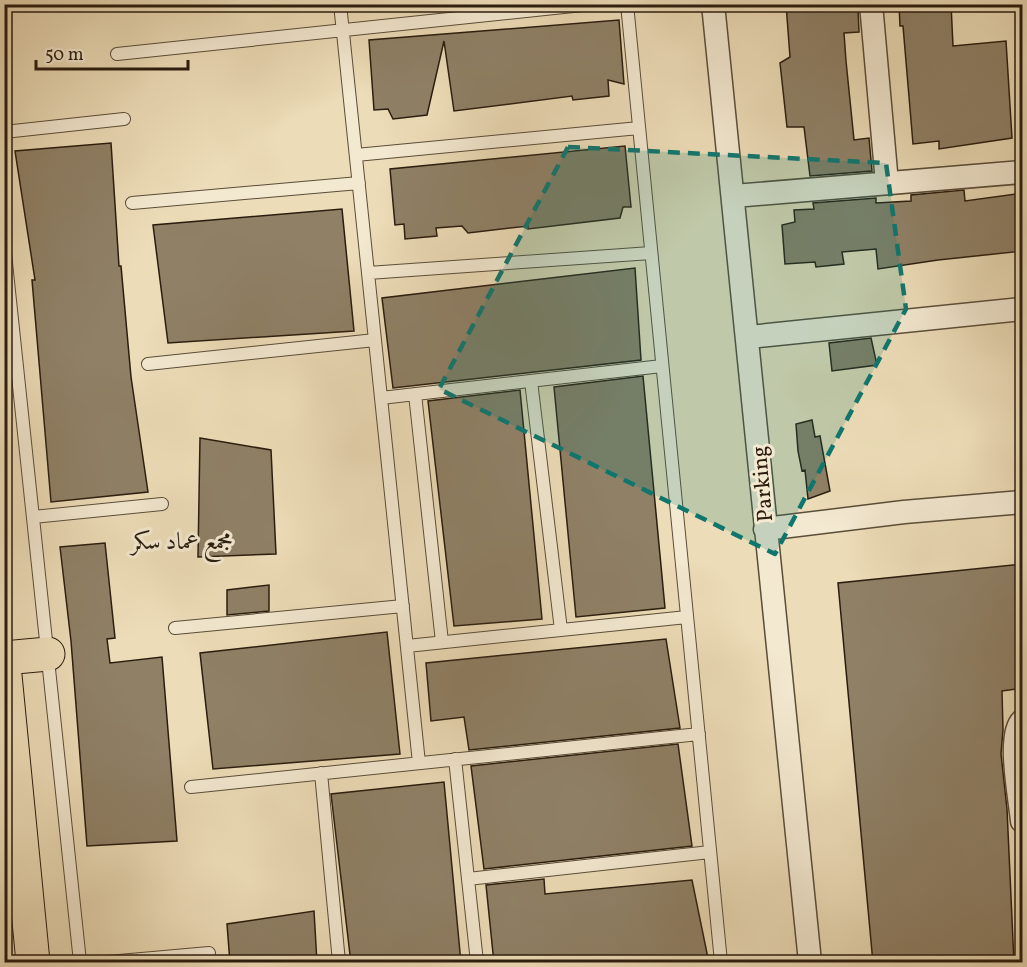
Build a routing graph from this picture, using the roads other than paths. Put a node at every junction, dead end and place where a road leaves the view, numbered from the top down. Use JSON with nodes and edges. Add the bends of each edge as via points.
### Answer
{"nodes":[{"id":1,"x":340,"y":4,"type":"edge"},
{"id":2,"x":592,"y":4,"type":"edge"},
{"id":3,"x":627,"y":4,"type":"edge"},
{"id":4,"x":713,"y":4,"type":"edge"},
{"id":5,"x":871,"y":4,"type":"edge"},
{"id":6,"x":343,"y":31,"type":"junction"},
{"id":7,"x":117,"y":54,"type":"dead end"},
{"id":8,"x":124,"y":119,"type":"dead end"},
{"id":9,"x":639,"y":128,"type":"junction"},
{"id":10,"x":4,"y":132,"type":"edge"},
{"id":11,"x":356,"y":155,"type":"junction"},
{"id":12,"x":1023,"y":172,"type":"edge"},
{"id":13,"x":359,"y":183,"type":"junction"},
{"id":14,"x":887,"y":183,"type":"junction"},
{"id":15,"x":734,"y":196,"type":"junction"},
{"id":16,"x":132,"y":203,"type":"dead end"},
{"id":17,"x":4,"y":244,"type":"edge"},
{"id":18,"x":651,"y":253,"type":"junction"},
{"id":19,"x":368,"y":273,"type":"junction"},
{"id":20,"x":1023,"y":309,"type":"edge"},
{"id":21,"x":749,"y":337,"type":"junction"},
{"id":22,"x":375,"y":340,"type":"junction"},
{"id":23,"x":148,"y":364,"type":"dead end"},
{"id":24,"x":662,"y":366,"type":"junction"},
{"id":25,"x":531,"y":381,"type":"junction"},
{"id":26,"x":415,"y":394,"type":"junction"},
{"id":27,"x":381,"y":398,"type":"junction"},
{"id":28,"x":1023,"y":502,"type":"edge"},
{"id":29,"x":162,"y":504,"type":"dead end"},
{"id":30,"x":33,"y":517,"type":"junction"},
{"id":31,"x":765,"y":529,"type":"junction"},
{"id":32,"x":403,"y":606,"type":"junction"},
{"id":33,"x":687,"y":617,"type":"junction"},
{"id":34,"x":175,"y":628,"type":"dead end"},
{"id":35,"x":561,"y":630,"type":"junction"},
{"id":36,"x":442,"y":642,"type":"junction"},
{"id":37,"x":407,"y":646,"type":"junction"},
{"id":38,"x":48,"y":654,"type":"junction"},
{"id":39,"x":4,"y":658,"type":"edge"},
{"id":40,"x":4,"y":665,"type":"edge"},
{"id":41,"x":1023,"y":720,"type":"edge"},
{"id":42,"x":699,"y":734,"type":"junction"},
{"id":43,"x":455,"y":759,"type":"junction"},
{"id":44,"x":419,"y":763,"type":"junction"},
{"id":45,"x":321,"y":773,"type":"junction"},
{"id":46,"x":190,"y":787,"type":"dead end"},
{"id":47,"x":1023,"y":821,"type":"edge"},
{"id":48,"x":711,"y":852,"type":"junction"},
{"id":49,"x":468,"y":879,"type":"junction"},
{"id":50,"x":209,"y":953,"type":"dead end"},
{"id":51,"x":33,"y":963,"type":"edge"},
{"id":52,"x":80,"y":963,"type":"edge"},
{"id":53,"x":108,"y":963,"type":"edge"},
{"id":54,"x":339,"y":963,"type":"edge"},
{"id":55,"x":477,"y":963,"type":"edge"},
{"id":56,"x":721,"y":963,"type":"edge"},
{"id":57,"x":810,"y":963,"type":"edge"}],
"edges":[{"from":1,"to":6,"type":"lane"},
{"from":2,"to":6,"type":"lane"},
{"from":3,"to":9,"type":"lane"},
{"from":4,"to":15,"type":"street","name":"Parking"},
{"from":5,"to":14,"type":"street"},
{"from":6,"to":7,"type":"lane"},
{"from":6,"to":11,"type":"lane"},
{"from":8,"to":10,"type":"lane"},
{"from":9,"to":11,"type":"lane"},
{"from":9,"to":18,"type":"lane"},
{"from":11,"to":13,"type":"lane"},
{"from":12,"to":14,"type":"street"},
{"from":13,"to":16,"type":"lane"},
{"from":13,"to":19,"type":"lane"},
{"from":14,"to":15,"type":"street"},
{"from":15,"to":21,"type":"street","name":"Parking"},
{"from":17,"to":30,"type":"lane"},
{"from":18,"to":19,"type":"lane"},
{"from":18,"to":24,"type":"lane"},
{"from":19,"to":22,"type":"lane"},
{"from":20,"to":21,"type":"street"},
{"from":21,"to":31,"type":"street","name":"Parking"},
{"from":22,"to":23,"type":"lane"},
{"from":22,"to":27,"type":"lane"},
{"from":24,"to":25,"type":"lane"},
{"from":24,"to":33,"type":"lane"},
{"from":25,"to":26,"type":"lane"},
{"from":25,"to":35,"type":"lane"},
{"from":26,"to":27,"type":"lane"},
{"from":26,"to":36,"type":"lane"},
{"from":27,"to":32,"type":"lane"},
{"from":28,"to":31,"type":"street"},
{"from":29,"to":30,"type":"lane"},
{"from":30,"to":38,"type":"lane"},
{"from":31,"to":57,"type":"street","name":"Parking"},
{"from":32,"to":34,"type":"lane"},
{"from":32,"to":37,"type":"lane"},
{"from":33,"to":35,"type":"lane"},
{"from":33,"to":42,"type":"lane"},
{"from":35,"to":36,"type":"lane"},
{"from":36,"to":37,"type":"lane"},
{"from":37,"to":44,"type":"lane"},
{"from":38,"to":39,"type":"main road"},
{"from":38,"to":52,"type":"lane"},
{"from":40,"to":51,"type":"main road"},
{"from":41,"to":47,"type":"street","via":[[1018,724],[1014,744]]},
{"from":42,"to":43,"type":"lane"},
{"from":42,"to":48,"type":"lane"},
{"from":43,"to":44,"type":"lane"},
{"from":43,"to":49,"type":"lane"},
{"from":44,"to":45,"type":"lane"},
{"from":45,"to":46,"type":"lane"},
{"from":45,"to":54,"type":"lane"},
{"from":48,"to":49,"type":"lane"},
{"from":48,"to":56,"type":"lane"},
{"from":49,"to":55,"type":"lane"},
{"from":50,"to":53,"type":"lane"}]}
